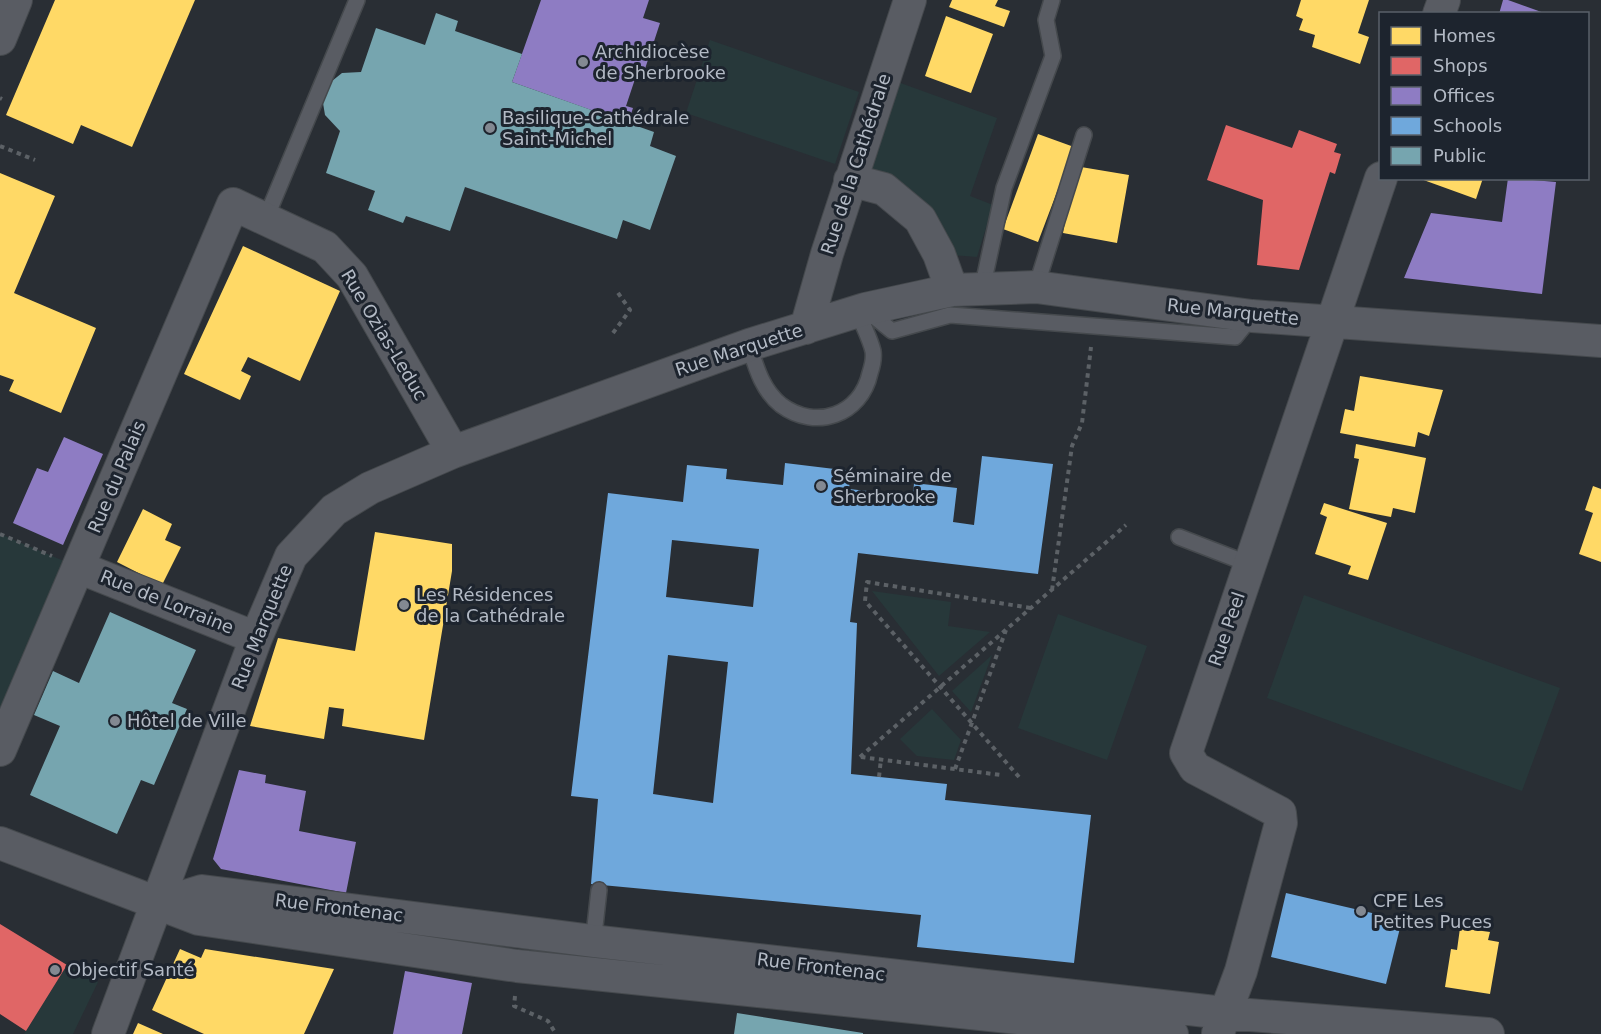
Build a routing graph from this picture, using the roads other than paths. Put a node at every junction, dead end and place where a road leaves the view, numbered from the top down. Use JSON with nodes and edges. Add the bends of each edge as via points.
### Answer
{"nodes":[{"id":1,"x":16,"y":0,"type":"edge"},
{"id":2,"x":357,"y":0,"type":"edge"},
{"id":3,"x":910,"y":0,"type":"edge"},
{"id":4,"x":1052,"y":0,"type":"edge"},
{"id":5,"x":0,"y":39,"type":"edge"},
{"id":6,"x":1084,"y":135,"type":"dead end"},
{"id":7,"x":850,"y":180,"type":"junction"},
{"id":8,"x":1380,"y":180,"type":"edge"},
{"id":9,"x":233,"y":204,"type":"joint"},
{"id":10,"x":266,"y":218,"type":"junction"},
{"id":11,"x":1036,"y":287,"type":"junction"},
{"id":12,"x":967,"y":290,"type":"junction"},
{"id":13,"x":862,"y":311,"type":"junction"},
{"id":14,"x":1252,"y":316,"type":"junction"},
{"id":15,"x":1331,"y":321,"type":"junction"},
{"id":16,"x":806,"y":328,"type":"junction"},
{"id":17,"x":1601,"y":341,"type":"edge"},
{"id":18,"x":749,"y":345,"type":"junction"},
{"id":19,"x":453,"y":452,"type":"junction"},
{"id":20,"x":1179,"y":537,"type":"dead end"},
{"id":21,"x":1249,"y":564,"type":"junction"},
{"id":22,"x":78,"y":567,"type":"junction"},
{"id":23,"x":256,"y":638,"type":"junction"},
{"id":24,"x":0,"y":750,"type":"edge"},
{"id":25,"x":0,"y":843,"type":"edge"},
{"id":26,"x":599,"y":890,"type":"dead end"},
{"id":27,"x":157,"y":905,"type":"junction"},
{"id":28,"x":593,"y":941,"type":"junction"},
{"id":29,"x":590,"y":974,"type":"junction"},
{"id":30,"x":1221,"y":1024,"type":"edge"},
{"id":31,"x":108,"y":1034,"type":"edge"},
{"id":32,"x":1172,"y":1034,"type":"edge"},
{"id":33,"x":1488,"y":1034,"type":"edge"}],
"edges":[{"from":1,"to":5,"type":"street"},
{"from":2,"to":10,"type":"lane"},
{"from":3,"to":7,"type":"street","name":"Rue de la Cathédrale"},
{"from":4,"to":12,"type":"lane","via":[[1046,20],[1053,56]]},
{"from":6,"to":11,"type":"lane"},
{"from":7,"to":12,"type":"street","via":[[884,189],[920,219],[939,254]]},
{"from":7,"to":16,"type":"street","name":"Rue de la Cathédrale"},
{"from":8,"to":15,"type":"street","name":"Rue Peel"},
{"from":9,"to":10,"type":"street","name":"Rue Ozias-Leduc"},
{"from":9,"to":22,"type":"street","name":"Rue du Palais"},
{"from":10,"to":19,"type":"street","name":"Rue Ozias-Leduc","via":[[325,247],[352,276]]},
{"from":11,"to":12,"type":"street","name":"Rue Marquette"},
{"from":11,"to":14,"type":"street","name":"Rue Marquette"},
{"from":12,"to":13,"type":"street","name":"Rue Marquette"},
{"from":13,"to":14,"type":"lane","via":[[892,331],[950,315],[1235,338]]},
{"from":13,"to":16,"type":"street","name":"Rue Marquette"},
{"from":13,"to":18,"type":"lane","via":[[873,351],[871,368],[862,394],[840,415],[807,417],[780,404],[760,379]]},
{"from":14,"to":15,"type":"street","name":"Rue Marquette"},
{"from":15,"to":17,"type":"street","name":"Rue Marquette"},
{"from":15,"to":21,"type":"street","name":"Rue Peel"},
{"from":16,"to":18,"type":"street","name":"Rue Marquette"},
{"from":18,"to":19,"type":"street","name":"Rue Marquette"},
{"from":19,"to":23,"type":"street","name":"Rue Marquette","via":[[370,488],[334,510],[291,556]]},
{"from":20,"to":21,"type":"lane"},
{"from":21,"to":30,"type":"street","name":"Rue Peel","via":[[1186,753],[1195,768],[1280,813],[1281,823],[1241,971]]},
{"from":22,"to":23,"type":"street","name":"Rue de Lorraine"},
{"from":22,"to":24,"type":"street","name":"Rue du Palais"},
{"from":23,"to":27,"type":"street","name":"Rue Marquette"},
{"from":25,"to":27,"type":"street","name":"Rue Frontenac"},
{"from":26,"to":28,"type":"lane"},
{"from":27,"to":28,"type":"street","name":"Rue Frontenac","via":[[202,891]]},
{"from":27,"to":29,"type":"street","name":"Rue Frontenac","via":[[199,919]]},
{"from":27,"to":31,"type":"street","name":"Rue Marquette"},
{"from":28,"to":29,"type":"lane"},
{"from":28,"to":30,"type":"street","name":"Rue Frontenac"},
{"from":29,"to":32,"type":"street","name":"Rue Frontenac"},
{"from":30,"to":33,"type":"street","name":"Rue Frontenac"}]}
